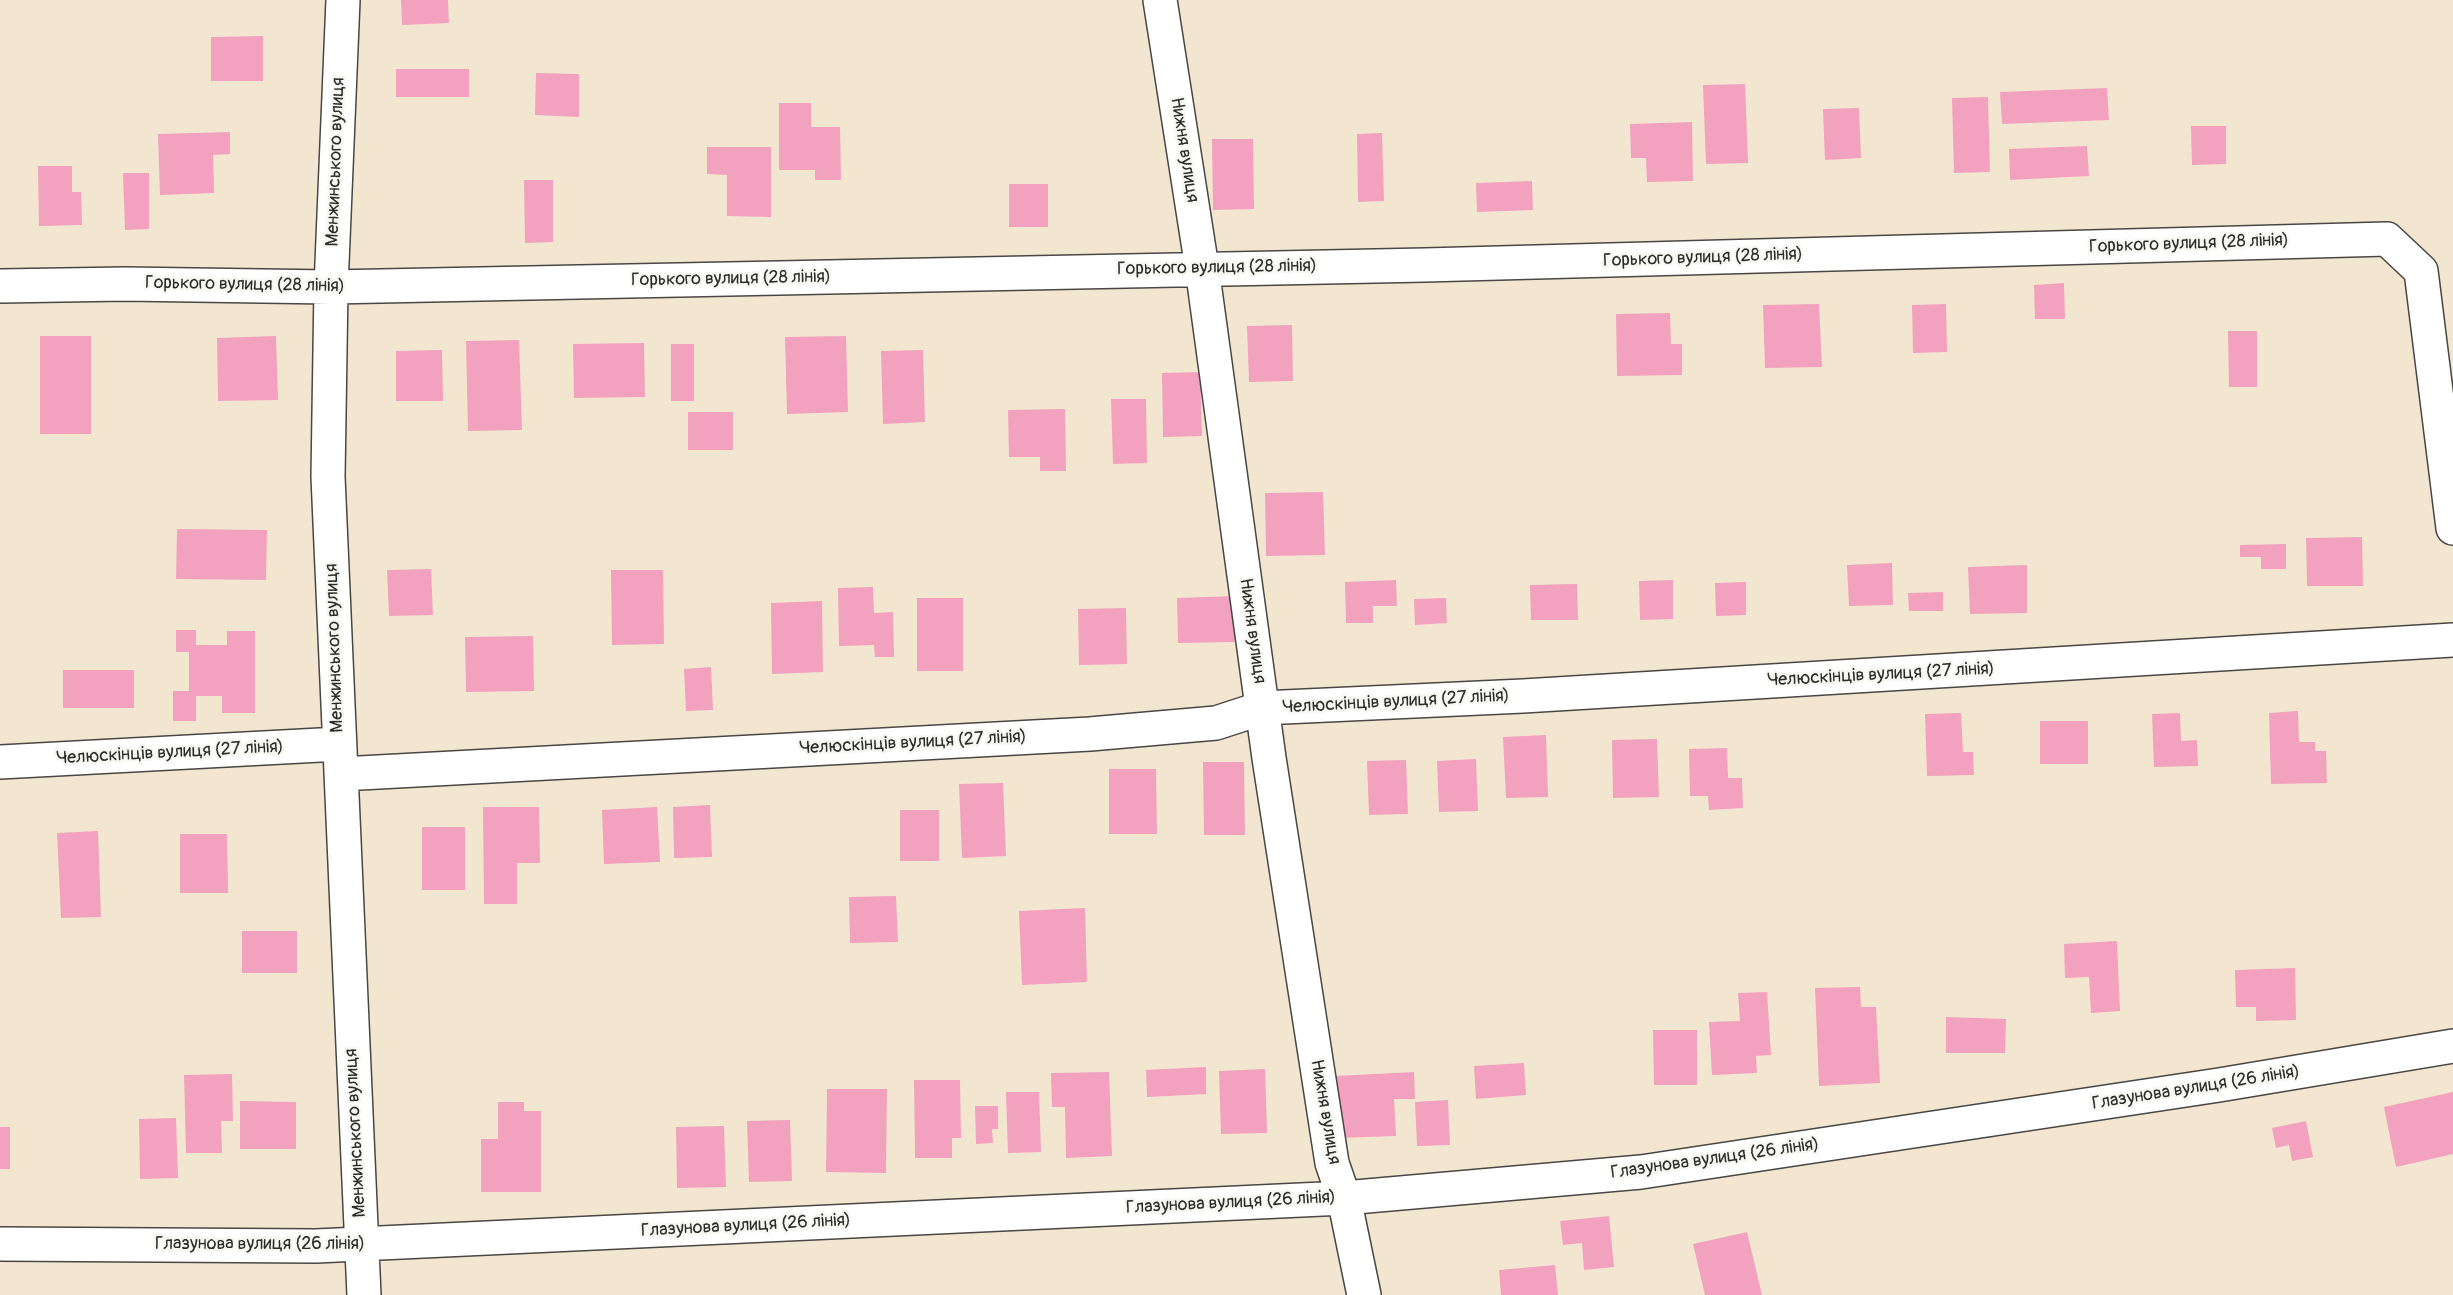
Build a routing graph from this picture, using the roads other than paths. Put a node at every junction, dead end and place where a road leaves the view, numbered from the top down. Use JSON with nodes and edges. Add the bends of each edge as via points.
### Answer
{"nodes":[{"id":1,"x":343,"y":0,"type":"edge"},
{"id":2,"x":1160,"y":0,"type":"edge"},
{"id":3,"x":1202,"y":268,"type":"junction"},
{"id":4,"x":0,"y":286,"type":"edge"},
{"id":5,"x":331,"y":287,"type":"junction"},
{"id":6,"x":2453,"y":528,"type":"edge"},
{"id":7,"x":2453,"y":640,"type":"edge"},
{"id":8,"x":1262,"y":708,"type":"junction"},
{"id":9,"x":340,"y":759,"type":"junction"},
{"id":10,"x":0,"y":762,"type":"edge"},
{"id":11,"x":2453,"y":1046,"type":"edge"},
{"id":12,"x":1344,"y":1198,"type":"junction"},
{"id":13,"x":362,"y":1244,"type":"junction"},
{"id":14,"x":0,"y":1245,"type":"edge"},
{"id":15,"x":364,"y":1295,"type":"edge"},
{"id":16,"x":1364,"y":1295,"type":"edge"}],
"edges":[{"from":1,"to":5,"type":"street","name":"Менжинського вулиця"},
{"from":2,"to":3,"type":"street","name":"Нижня вулиця"},
{"from":3,"to":5,"type":"street","name":"Горького вулиця (28 лiнiя)"},
{"from":3,"to":6,"type":"street","name":"Горького вулиця (28 лiнiя)","via":[[2387,239],[2421,271]]},
{"from":3,"to":8,"type":"street","name":"Нижня вулиця"},
{"from":4,"to":5,"type":"street","name":"Горького вулиця (28 лiнiя)"},
{"from":5,"to":9,"type":"street","name":"Менжинського вулиця","via":[[328,477]]},
{"from":7,"to":8,"type":"street","name":"Челюскінців вулиця (27 лiнiя)"},
{"from":8,"to":9,"type":"street","name":"Челюскінців вулиця (27 лiнiя)","via":[[1216,723],[1089,734]]},
{"from":8,"to":12,"type":"street","name":"Нижня вулиця","via":[[1332,1163]]},
{"from":9,"to":10,"type":"street","name":"Челюскінців вулиця (27 лiнiя)"},
{"from":9,"to":13,"type":"street","name":"Менжинського вулиця"},
{"from":11,"to":12,"type":"street","name":"Глазунова вулиця (26 лiнiя)","via":[[1641,1172]]},
{"from":12,"to":13,"type":"street","name":"Глазунова вулиця (26 лiнiя)"},
{"from":12,"to":16,"type":"street","name":"Нижня вулиця"},
{"from":13,"to":14,"type":"street","name":"Глазунова вулиця (26 лiнiя)"},
{"from":13,"to":15,"type":"street","name":"Менжинського вулиця"}]}
